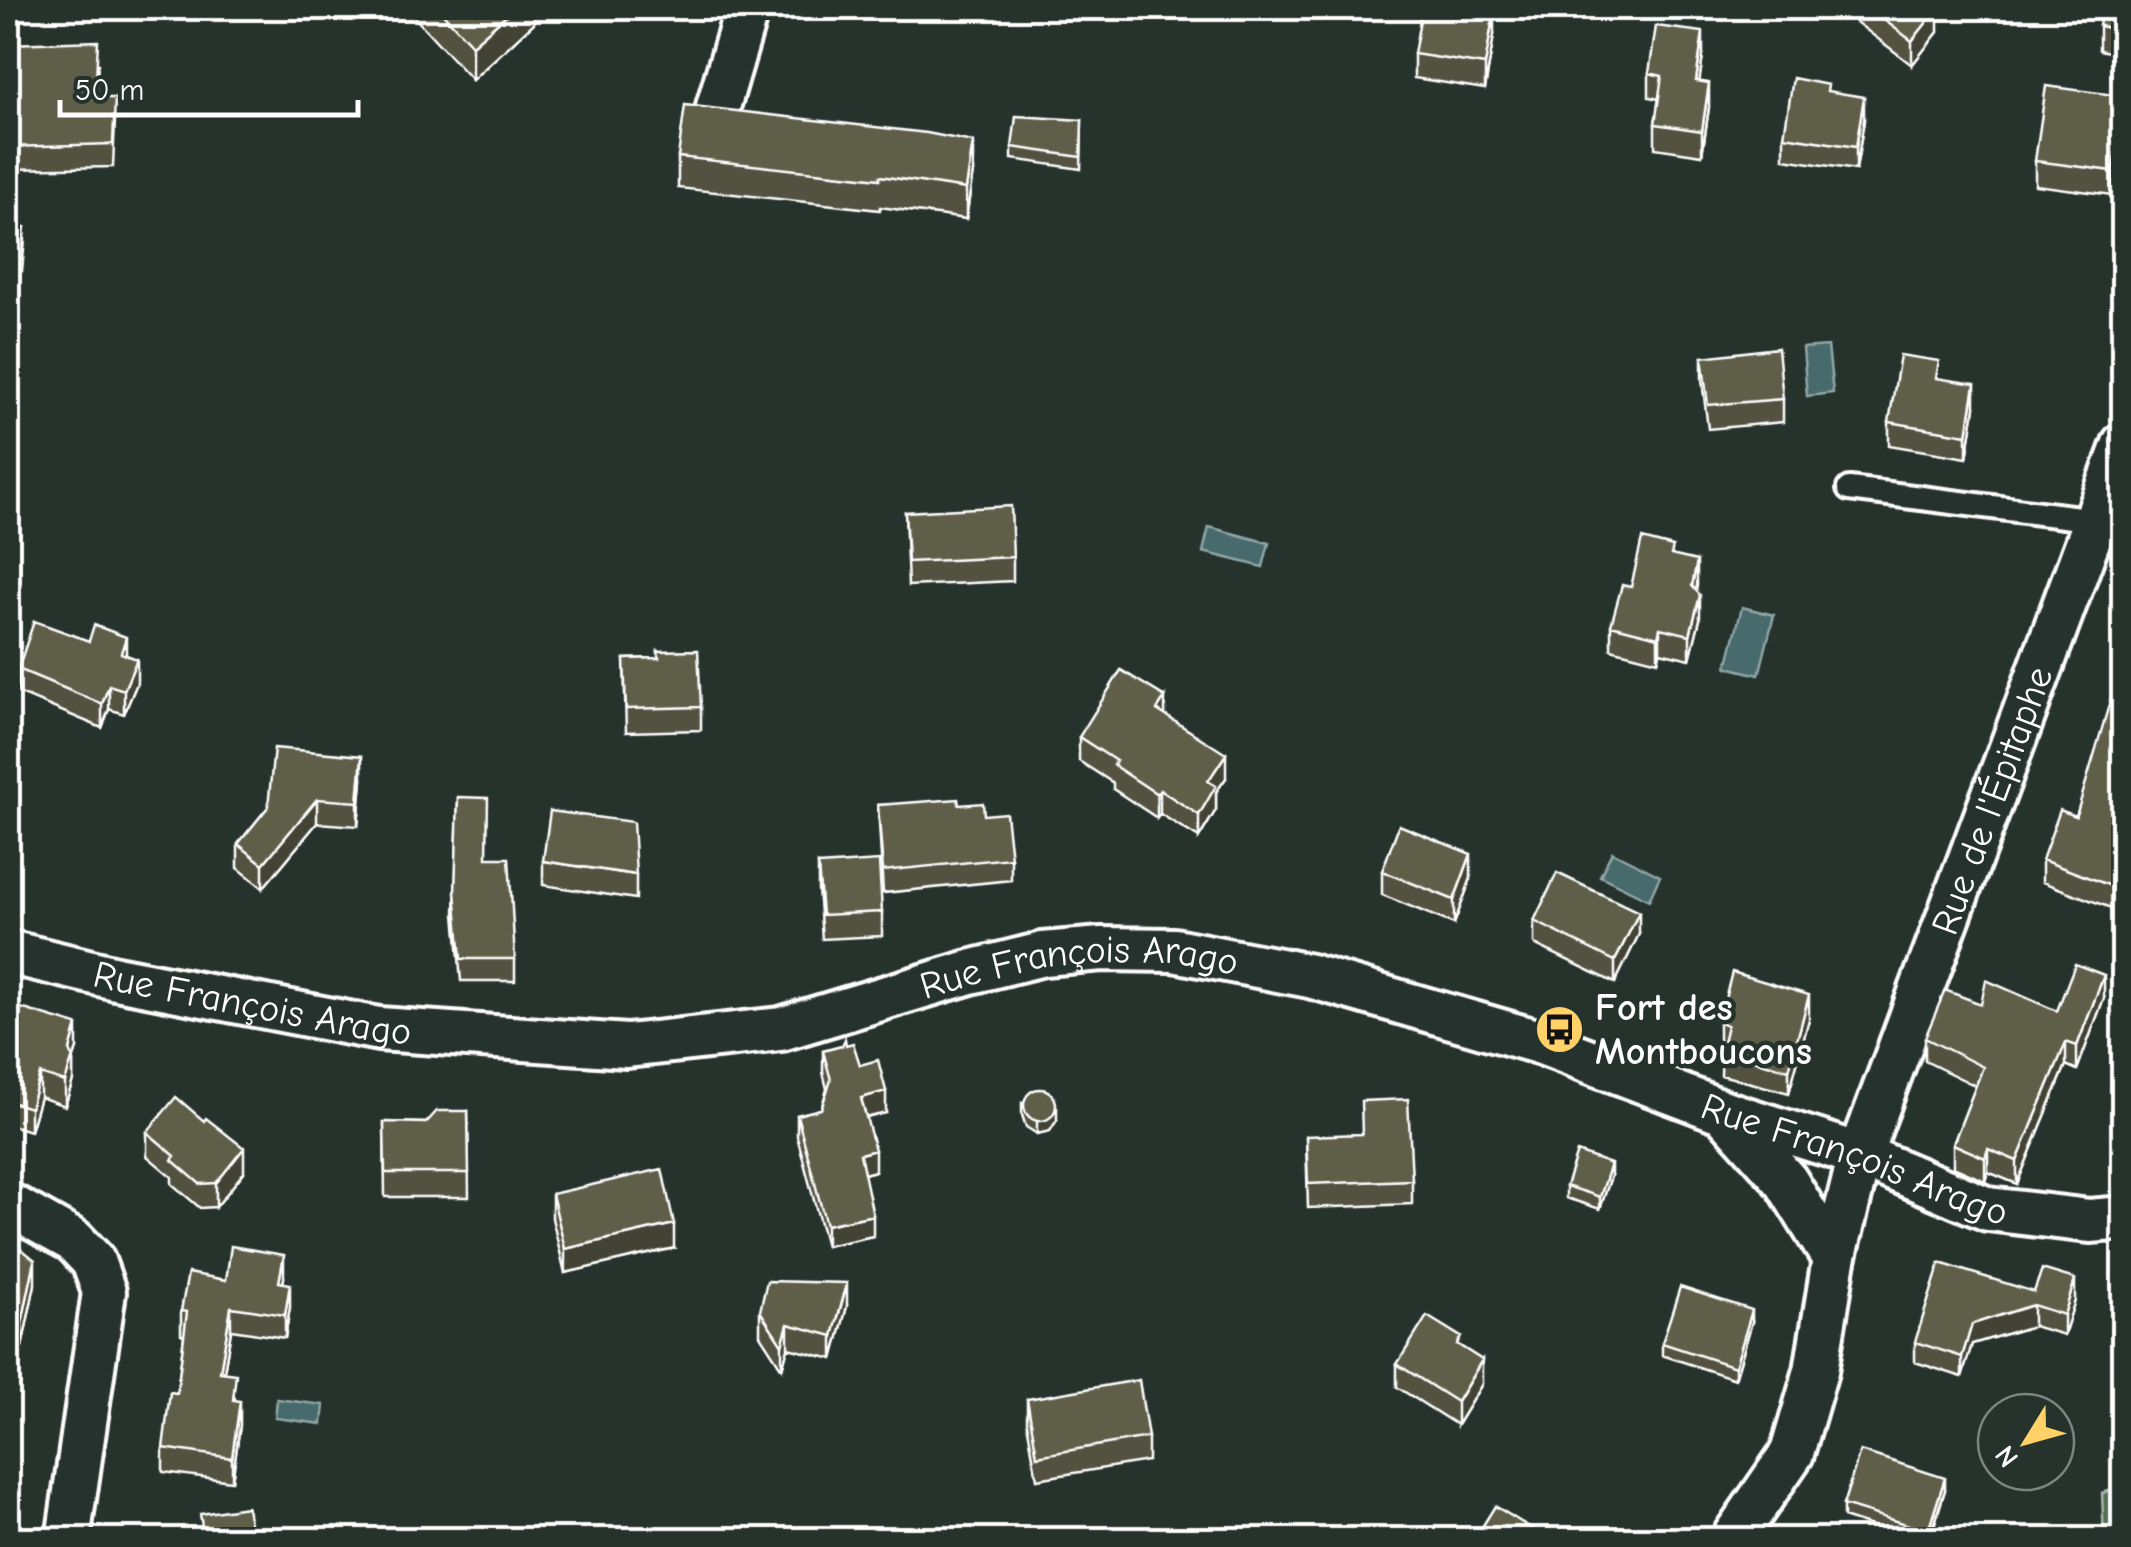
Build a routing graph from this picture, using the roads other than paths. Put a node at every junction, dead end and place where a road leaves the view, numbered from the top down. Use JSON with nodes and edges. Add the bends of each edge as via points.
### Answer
{"nodes":[{"id":1,"x":747,"y":8,"type":"edge"},
{"id":2,"x":730,"y":115,"type":"edge"},
{"id":3,"x":2124,"y":444,"type":"edge"},
{"id":4,"x":1849,"y":489,"type":"dead end"},
{"id":5,"x":2095,"y":520,"type":"junction"},
{"id":6,"x":8,"y":952,"type":"edge"},
{"id":7,"x":1724,"y":1112,"type":"junction"},
{"id":8,"x":1860,"y":1155,"type":"junction"},
{"id":9,"x":8,"y":1204,"type":"edge"},
{"id":10,"x":2124,"y":1218,"type":"edge"},
{"id":11,"x":1834,"y":1258,"type":"junction"},
{"id":12,"x":68,"y":1540,"type":"edge"},
{"id":13,"x":1732,"y":1540,"type":"edge"}],
"edges":[{"from":1,"to":2,"type":"street"},
{"from":3,"to":5,"type":"street","name":"Rue de l'Épitaphe"},
{"from":4,"to":5,"type":"lane"},
{"from":5,"to":8,"type":"street","name":"Rue de l'Épitaphe"},
{"from":6,"to":7,"type":"street","name":"Rue François Arago","via":[[378,1029],[627,1046],[781,1029],[1043,954],[1174,950],[1310,976],[1542,1043]]},
{"from":7,"to":8,"type":"street","name":"Rue François Arago"},
{"from":7,"to":11,"type":"street","via":[[1786,1181]]},
{"from":8,"to":10,"type":"street","name":"Rue François Arago","via":[[1988,1210]]},
{"from":8,"to":11,"type":"street","name":"Rue de l'Épitaphe"},
{"from":9,"to":12,"type":"street","via":[[74,1241],[93,1261],[104,1292]]},
{"from":11,"to":13,"type":"street","name":"Rue de l'Épitaphe","via":[[1816,1371],[1792,1453]]}]}
